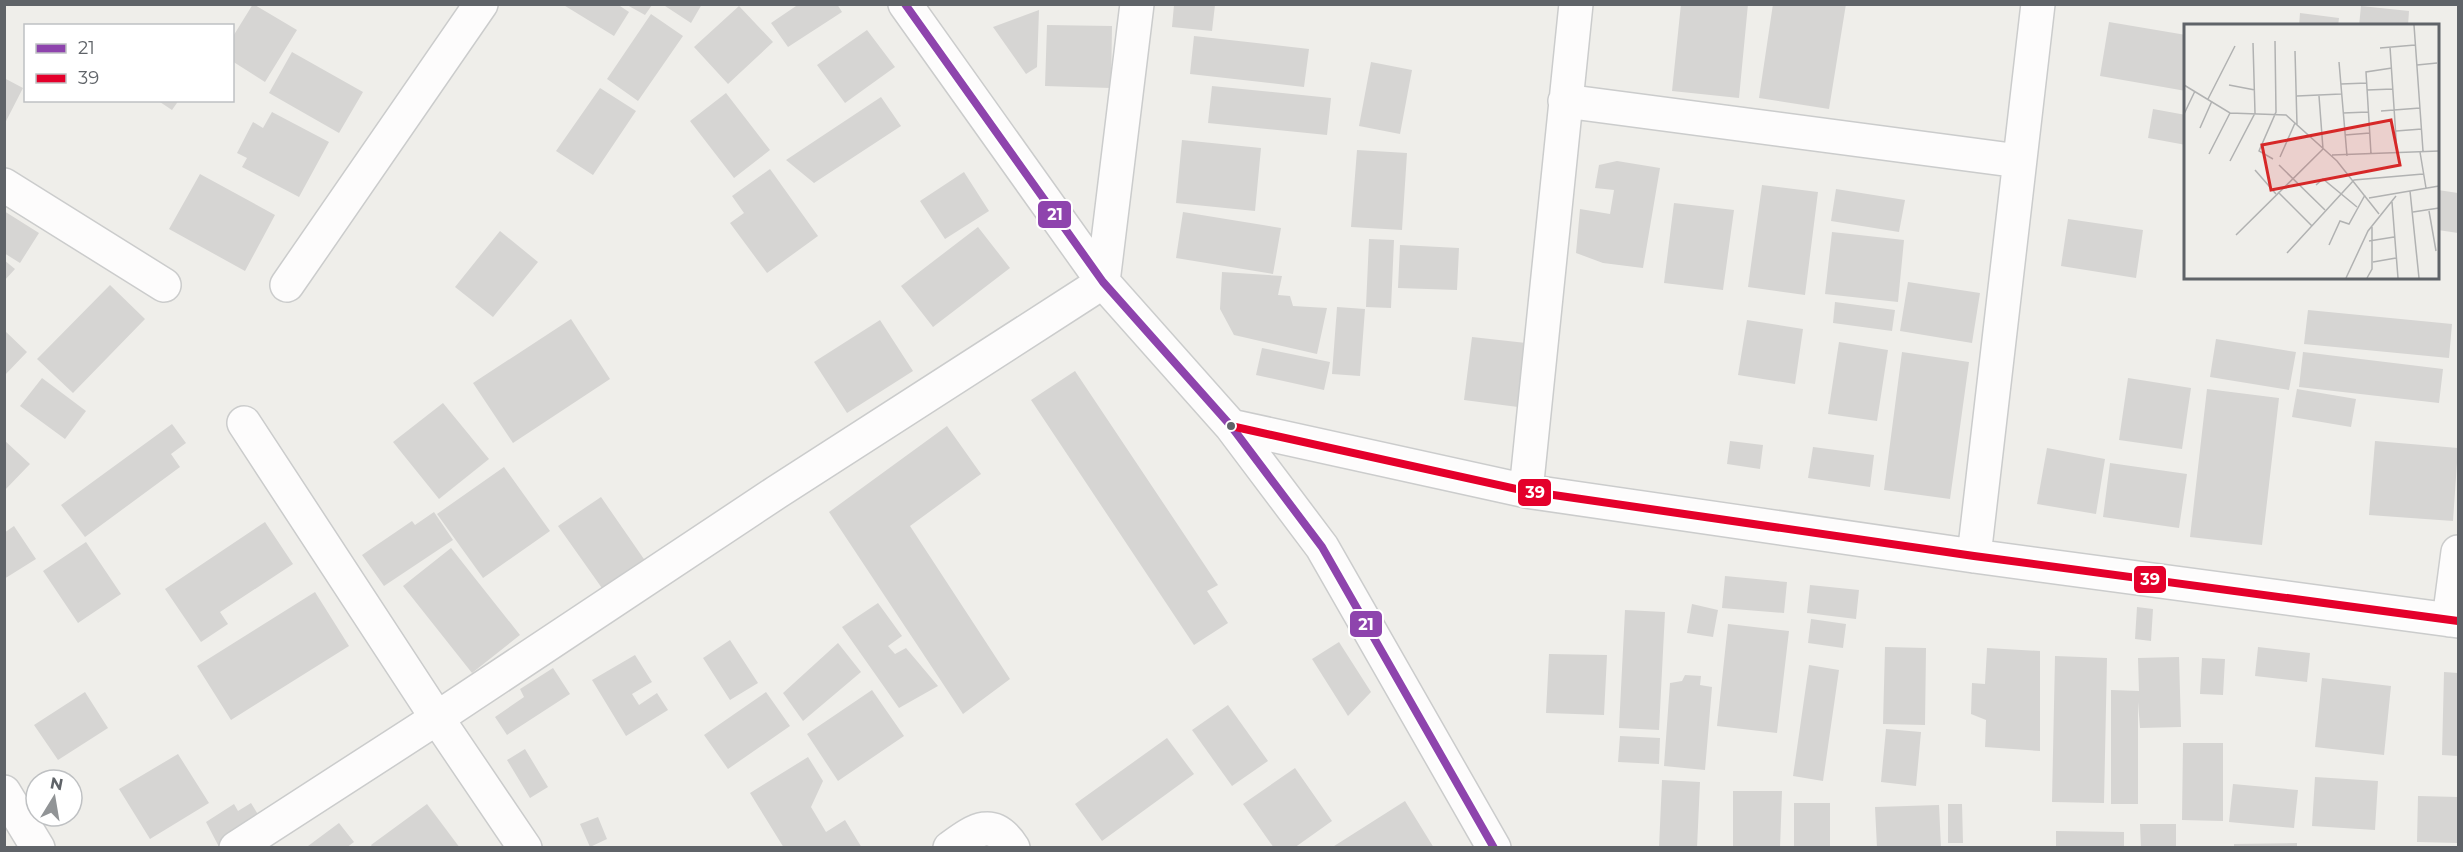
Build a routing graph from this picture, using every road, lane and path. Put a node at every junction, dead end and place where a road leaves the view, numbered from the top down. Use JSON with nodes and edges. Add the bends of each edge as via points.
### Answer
{"nodes":[{"id":1,"x":481,"y":4,"type":"edge"},
{"id":2,"x":905,"y":4,"type":"edge"},
{"id":3,"x":1137,"y":4,"type":"edge"},
{"id":4,"x":1576,"y":4,"type":"edge"},
{"id":5,"x":2038,"y":4,"type":"edge"},
{"id":6,"x":1565,"y":101,"type":"junction"},
{"id":7,"x":2019,"y":161,"type":"junction"},
{"id":8,"x":4,"y":185,"type":"edge"},
{"id":9,"x":1103,"y":282,"type":"junction"},
{"id":10,"x":164,"y":285,"type":"dead end"},
{"id":11,"x":287,"y":285,"type":"dead end"},
{"id":12,"x":244,"y":423,"type":"dead end"},
{"id":13,"x":1231,"y":426,"type":"junction"},
{"id":14,"x":1526,"y":491,"type":"junction"},
{"id":15,"x":2458,"y":552,"type":"edge"},
{"id":16,"x":1974,"y":556,"type":"junction"},
{"id":17,"x":2454,"y":621,"type":"edge"},
{"id":18,"x":437,"y":718,"type":"junction"},
{"id":19,"x":4,"y":792,"type":"edge"},
{"id":20,"x":38,"y":848,"type":"edge"},
{"id":21,"x":236,"y":848,"type":"edge"},
{"id":22,"x":525,"y":848,"type":"edge"},
{"id":23,"x":950,"y":848,"type":"edge"},
{"id":24,"x":1013,"y":848,"type":"edge"},
{"id":25,"x":1494,"y":848,"type":"edge"}],
"edges":[{"from":1,"to":11,"type":"street"},
{"from":2,"to":9,"type":"street"},
{"from":3,"to":9,"type":"street"},
{"from":4,"to":6,"type":"street"},
{"from":5,"to":7,"type":"street"},
{"from":6,"to":7,"type":"street"},
{"from":6,"to":14,"type":"street"},
{"from":7,"to":16,"type":"street"},
{"from":8,"to":10,"type":"street"},
{"from":9,"to":13,"type":"street"},
{"from":9,"to":18,"type":"street"},
{"from":12,"to":18,"type":"street"},
{"from":13,"to":14,"type":"street"},
{"from":13,"to":25,"type":"street","via":[[1322,547]]},
{"from":14,"to":16,"type":"street"},
{"from":15,"to":17,"type":"street"},
{"from":16,"to":17,"type":"street"},
{"from":18,"to":21,"type":"street"},
{"from":18,"to":22,"type":"street"},
{"from":19,"to":20,"type":"street"},
{"from":23,"to":24,"type":"street","via":[[972,832],[988,828],[1004,834]]}]}
